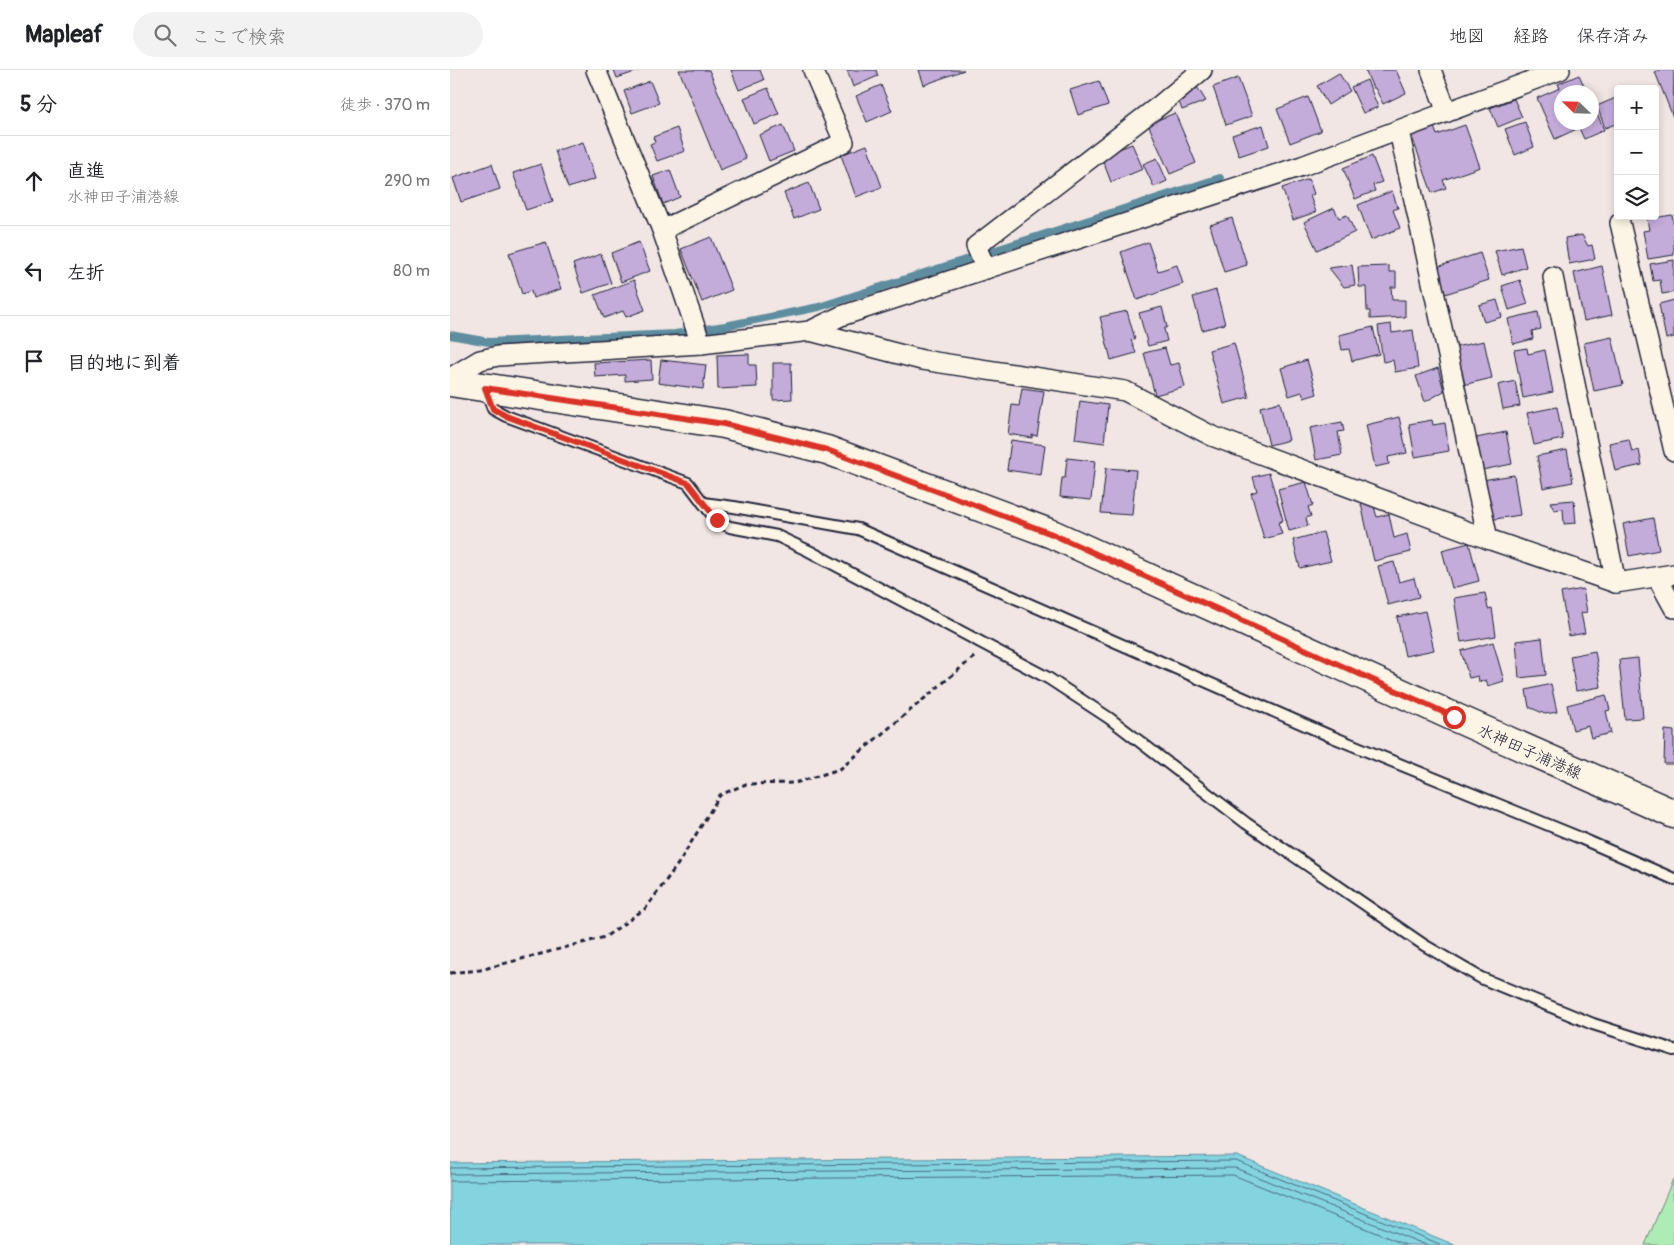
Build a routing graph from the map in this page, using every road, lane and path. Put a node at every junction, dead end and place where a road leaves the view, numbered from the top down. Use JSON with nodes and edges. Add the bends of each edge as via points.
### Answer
{"nodes":[{"id":1,"x":596,"y":70,"type":"edge"},
{"id":2,"x":814,"y":70,"type":"edge"},
{"id":3,"x":1202,"y":70,"type":"edge"},
{"id":4,"x":1431,"y":70,"type":"edge"},
{"id":5,"x":1560,"y":70,"type":"edge"},
{"id":6,"x":1447,"y":112,"type":"junction"},
{"id":7,"x":1399,"y":131,"type":"junction"},
{"id":8,"x":1620,"y":223,"type":"dead end"},
{"id":9,"x":662,"y":230,"type":"junction"},
{"id":10,"x":986,"y":269,"type":"junction"},
{"id":11,"x":1553,"y":277,"type":"dead end"},
{"id":12,"x":810,"y":331,"type":"junction"},
{"id":13,"x":701,"y":344,"type":"junction"},
{"id":14,"x":450,"y":378,"type":"edge"},
{"id":15,"x":450,"y":382,"type":"edge"},
{"id":16,"x":485,"y":388,"type":"junction"},
{"id":17,"x":1674,"y":451,"type":"edge"},
{"id":18,"x":703,"y":503,"type":"junction"},
{"id":19,"x":1488,"y":539,"type":"junction"},
{"id":20,"x":1665,"y":576,"type":"edge"},
{"id":21,"x":1616,"y":583,"type":"junction"},
{"id":22,"x":1674,"y":608,"type":"edge"},
{"id":23,"x":987,"y":646,"type":"junction"},
{"id":24,"x":1674,"y":814,"type":"edge"},
{"id":25,"x":1674,"y":879,"type":"edge"},
{"id":26,"x":450,"y":973,"type":"edge"},
{"id":27,"x":1674,"y":1050,"type":"edge"}],
"edges":[{"from":1,"to":9,"type":"street"},
{"from":2,"to":9,"type":"street","via":[[844,142]]},
{"from":3,"to":10,"type":"street","via":[[976,246]]},
{"from":4,"to":6,"type":"street"},
{"from":5,"to":6,"type":"street"},
{"from":6,"to":7,"type":"street"},
{"from":7,"to":10,"type":"street"},
{"from":7,"to":19,"type":"street"},
{"from":8,"to":17,"type":"street"},
{"from":9,"to":13,"type":"street"},
{"from":10,"to":12,"type":"street","via":[[841,316]]},
{"from":11,"to":21,"type":"street"},
{"from":12,"to":13,"type":"street"},
{"from":12,"to":19,"type":"street","via":[[922,360],[1125,391],[1212,436]]},
{"from":13,"to":14,"type":"street","via":[[498,356],[480,360]]},
{"from":15,"to":16,"type":"main road","name":"水神田子浦港線"},
{"from":16,"to":18,"type":"lane","via":[[493,409],[506,416],[688,483]]},
{"from":16,"to":24,"type":"main road","name":"水神田子浦港線","via":[[724,424],[827,450],[1052,534]]},
{"from":18,"to":23,"type":"lane","via":[[717,520],[730,527],[777,536]]},
{"from":18,"to":25,"type":"lane","via":[[858,529],[1328,735]]},
{"from":19,"to":21,"type":"street"},
{"from":20,"to":21,"type":"street"},
{"from":20,"to":22,"type":"street"},
{"from":23,"to":26,"type":"path","via":[[840,769],[795,783],[746,784],[720,795],[678,864],[646,908],[605,937],[480,970]]},
{"from":23,"to":27,"type":"lane","via":[[1048,678],[1109,718],[1246,823],[1424,945],[1481,978],[1593,1024]]}]}
